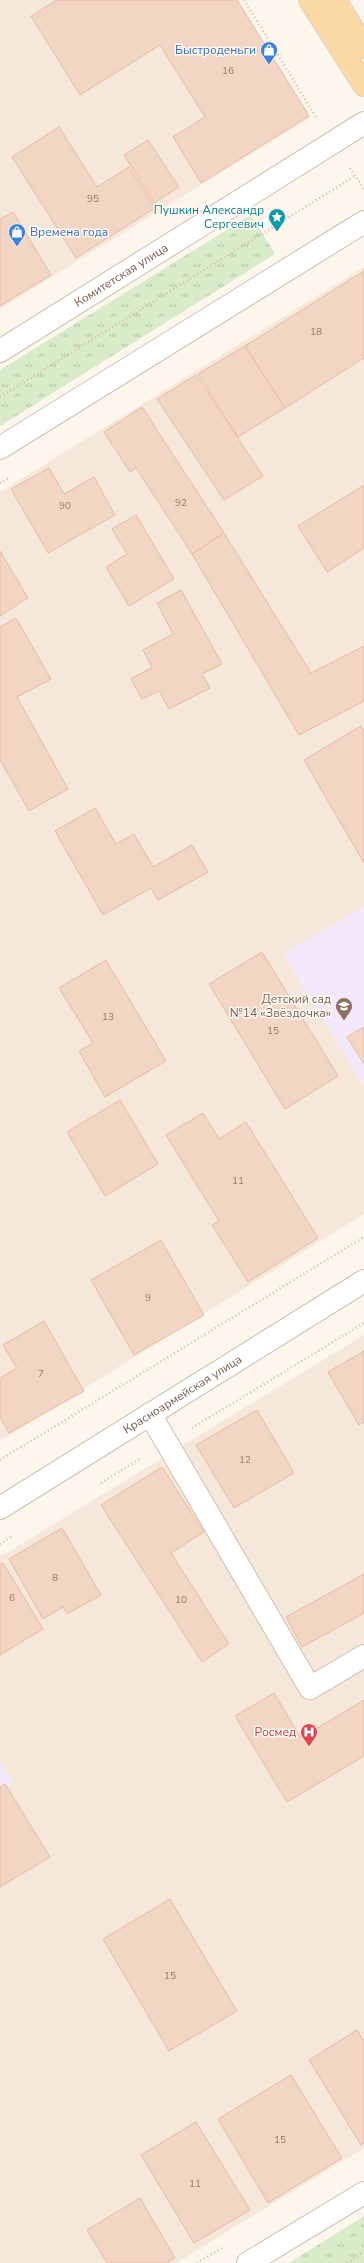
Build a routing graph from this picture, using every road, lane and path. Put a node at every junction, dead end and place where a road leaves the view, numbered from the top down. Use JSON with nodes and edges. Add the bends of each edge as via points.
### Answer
{"nodes":[{"id":1,"x":244,"y":0,"type":"edge"},
{"id":2,"x":310,"y":0,"type":"edge"},
{"id":3,"x":335,"y":0,"type":"edge"},
{"id":4,"x":364,"y":47,"type":"edge"},
{"id":5,"x":364,"y":85,"type":"edge"},
{"id":6,"x":364,"y":124,"type":"edge"},
{"id":7,"x":333,"y":144,"type":"junction"},
{"id":8,"x":355,"y":176,"type":"junction"},
{"id":9,"x":364,"y":189,"type":"edge"},
{"id":10,"x":364,"y":222,"type":"edge"},
{"id":11,"x":0,"y":351,"type":"edge"},
{"id":12,"x":0,"y":397,"type":"edge"},
{"id":13,"x":0,"y":448,"type":"edge"},
{"id":14,"x":364,"y":1237,"type":"edge"},
{"id":15,"x":364,"y":1281,"type":"edge"},
{"id":16,"x":150,"y":1414,"type":"junction"},
{"id":17,"x":0,"y":1460,"type":"edge"},
{"id":18,"x":0,"y":1508,"type":"edge"},
{"id":19,"x":364,"y":1656,"type":"edge"},
{"id":20,"x":364,"y":2194,"type":"edge"},
{"id":21,"x":364,"y":2252,"type":"edge"},
{"id":22,"x":248,"y":2263,"type":"edge"},
{"id":23,"x":347,"y":2263,"type":"edge"}],
"edges":[{"from":1,"to":7,"type":"path"},
{"from":2,"to":5,"type":"main road"},
{"from":3,"to":4,"type":"main road"},
{"from":6,"to":7,"type":"street","name":"Комитетская улица"},
{"from":7,"to":8,"type":"path"},
{"from":7,"to":11,"type":"street","name":"Комитетская улица"},
{"from":8,"to":9,"type":"path"},
{"from":8,"to":12,"type":"path"},
{"from":10,"to":13,"type":"street"},
{"from":14,"to":17,"type":"path"},
{"from":15,"to":16,"type":"street","name":"Красноармейская улица"},
{"from":16,"to":18,"type":"street","name":"Красноармейская улица"},
{"from":16,"to":19,"type":"street","via":[[310,1688]]},
{"from":20,"to":22,"type":"street"},
{"from":21,"to":23,"type":"path"}]}
